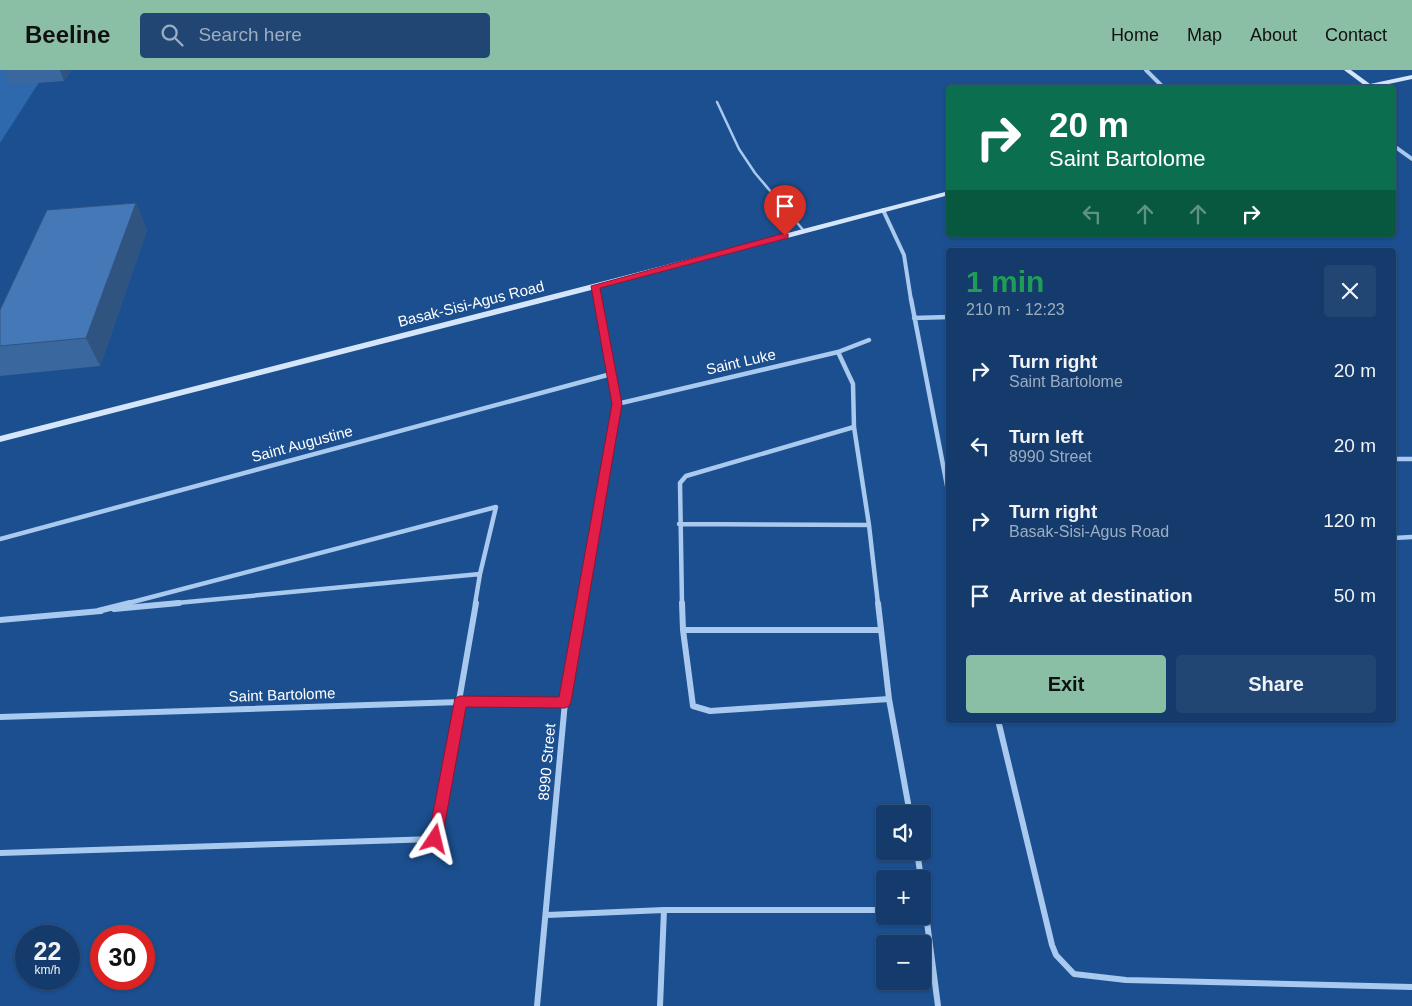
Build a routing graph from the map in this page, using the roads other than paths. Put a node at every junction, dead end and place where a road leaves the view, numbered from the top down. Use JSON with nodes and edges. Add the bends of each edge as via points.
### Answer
{"nodes":[{"id":1,"x":1146,"y":70,"type":"edge"},
{"id":2,"x":1347,"y":70,"type":"edge"},
{"id":3,"x":1412,"y":76,"type":"edge"},
{"id":4,"x":1161,"y":85,"type":"edge"},
{"id":5,"x":1368,"y":85,"type":"joint"},
{"id":6,"x":717,"y":102,"type":"dead end"},
{"id":7,"x":1396,"y":147,"type":"edge"},
{"id":8,"x":1412,"y":159,"type":"edge"},
{"id":9,"x":946,"y":194,"type":"edge"},
{"id":10,"x":883,"y":210,"type":"junction"},
{"id":11,"x":804,"y":231,"type":"junction"},
{"id":12,"x":596,"y":286,"type":"junction"},
{"id":13,"x":946,"y":317,"type":"edge"},
{"id":14,"x":914,"y":318,"type":"junction"},
{"id":15,"x":869,"y":340,"type":"dead end"},
{"id":16,"x":838,"y":352,"type":"junction"},
{"id":17,"x":611,"y":374,"type":"junction"},
{"id":18,"x":617,"y":404,"type":"junction"},
{"id":19,"x":854,"y":427,"type":"junction"},
{"id":20,"x":0,"y":439,"type":"edge"},
{"id":21,"x":1396,"y":459,"type":"edge"},
{"id":22,"x":1412,"y":459,"type":"edge"},
{"id":23,"x":946,"y":468,"type":"edge"},
{"id":24,"x":679,"y":524,"type":"junction"},
{"id":25,"x":869,"y":525,"type":"junction"},
{"id":26,"x":1412,"y":537,"type":"edge"},
{"id":27,"x":1396,"y":538,"type":"edge"},
{"id":28,"x":0,"y":539,"type":"edge"},
{"id":29,"x":480,"y":574,"type":"junction"},
{"id":30,"x":98,"y":611,"type":"junction"},
{"id":31,"x":0,"y":620,"type":"edge"},
{"id":32,"x":682,"y":630,"type":"junction"},
{"id":33,"x":880,"y":630,"type":"junction"},
{"id":34,"x":889,"y":699,"type":"junction"},
{"id":35,"x":460,"y":702,"type":"junction"},
{"id":36,"x":565,"y":702,"type":"junction"},
{"id":37,"x":0,"y":717,"type":"edge"},
{"id":38,"x":999,"y":723,"type":"edge"},
{"id":39,"x":908,"y":805,"type":"edge"},
{"id":40,"x":0,"y":853,"type":"edge"},
{"id":41,"x":664,"y":910,"type":"junction"},
{"id":42,"x":876,"y":910,"type":"edge"},
{"id":43,"x":547,"y":916,"type":"junction"},
{"id":44,"x":927,"y":925,"type":"edge"},
{"id":45,"x":1412,"y":987,"type":"edge"},
{"id":46,"x":537,"y":1006,"type":"edge"},
{"id":47,"x":660,"y":1006,"type":"edge"},
{"id":48,"x":938,"y":1006,"type":"edge"}],
"edges":[{"from":1,"to":4,"type":"street"},
{"from":2,"to":5,"type":"street"},
{"from":3,"to":5,"type":"street"},
{"from":6,"to":11,"type":"lane","via":[[739,149],[755,173]]},
{"from":7,"to":8,"type":"street"},
{"from":9,"to":10,"type":"street","name":"Basak-Sisi-Agus Road"},
{"from":10,"to":11,"type":"street","name":"Basak-Sisi-Agus Road"},
{"from":10,"to":14,"type":"street","via":[[904,255]]},
{"from":11,"to":12,"type":"street","name":"Basak-Sisi-Agus Road"},
{"from":12,"to":17,"type":"street","name":"8990 Street"},
{"from":12,"to":20,"type":"street","name":"Basak-Sisi-Agus Road"},
{"from":13,"to":14,"type":"street"},
{"from":14,"to":23,"type":"street"},
{"from":15,"to":16,"type":"street","name":"Saint Luke"},
{"from":16,"to":18,"type":"street","name":"Saint Luke"},
{"from":16,"to":19,"type":"street","via":[[853,384]]},
{"from":17,"to":18,"type":"street","name":"8990 Street"},
{"from":17,"to":28,"type":"street","name":"Saint Augustine"},
{"from":18,"to":36,"type":"street","name":"8990 Street"},
{"from":19,"to":24,"type":"street","via":[[686,476],[680,483]]},
{"from":19,"to":25,"type":"street"},
{"from":21,"to":22,"type":"street"},
{"from":24,"to":25,"type":"street"},
{"from":24,"to":32,"type":"street"},
{"from":25,"to":33,"type":"street"},
{"from":26,"to":27,"type":"street"},
{"from":29,"to":30,"type":"street"},
{"from":29,"to":30,"type":"street","via":[[496,507]]},
{"from":29,"to":35,"type":"street"},
{"from":30,"to":31,"type":"street"},
{"from":32,"to":33,"type":"street"},
{"from":32,"to":34,"type":"street","via":[[694,706],[710,712]]},
{"from":33,"to":34,"type":"street"},
{"from":34,"to":39,"type":"street"},
{"from":35,"to":36,"type":"street","name":"Saint Bartolome"},
{"from":35,"to":37,"type":"street","name":"Saint Bartolome"},
{"from":35,"to":40,"type":"street","via":[[435,839]]},
{"from":36,"to":43,"type":"street","name":"8990 Street"},
{"from":38,"to":45,"type":"street","via":[[1052,945],[1056,955],[1074,974],[1126,980]]},
{"from":41,"to":42,"type":"street"},
{"from":41,"to":43,"type":"street"},
{"from":41,"to":47,"type":"street"},
{"from":43,"to":46,"type":"street","name":"8990 Street"},
{"from":44,"to":48,"type":"street"}]}
